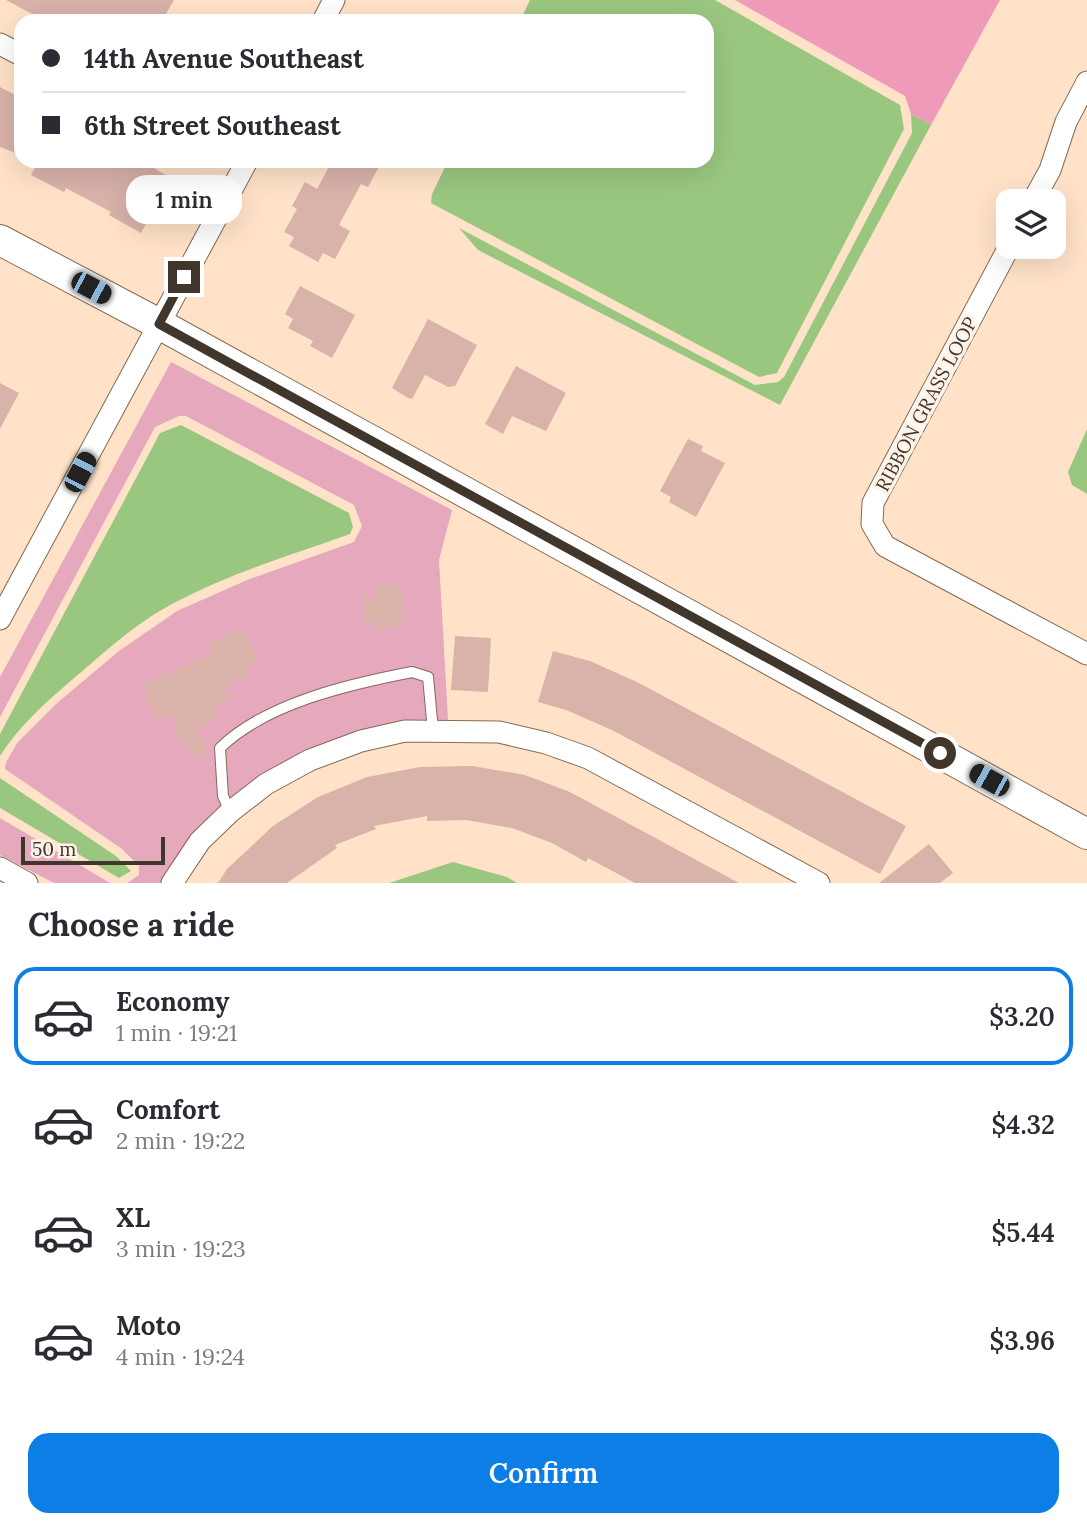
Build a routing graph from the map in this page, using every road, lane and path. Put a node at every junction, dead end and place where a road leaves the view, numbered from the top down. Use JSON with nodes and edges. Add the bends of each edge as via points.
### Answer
{"nodes":[{"id":1,"x":1087,"y":82,"type":"edge"},
{"id":2,"x":243,"y":168,"type":"edge"},
{"id":3,"x":1040,"y":189,"type":"edge"},
{"id":4,"x":0,"y":240,"type":"edge"},
{"id":5,"x":1003,"y":259,"type":"edge"},
{"id":6,"x":159,"y":324,"type":"junction"},
{"id":7,"x":0,"y":619,"type":"edge"},
{"id":8,"x":1087,"y":654,"type":"edge"},
{"id":9,"x":433,"y":731,"type":"junction"},
{"id":10,"x":230,"y":812,"type":"junction"},
{"id":11,"x":1087,"y":834,"type":"edge"},
{"id":12,"x":0,"y":868,"type":"edge"},
{"id":13,"x":27,"y":883,"type":"edge"},
{"id":14,"x":172,"y":883,"type":"edge"},
{"id":15,"x":819,"y":883,"type":"edge"}],
"edges":[{"from":1,"to":3,"type":"street"},
{"from":2,"to":6,"type":"street"},
{"from":4,"to":6,"type":"street"},
{"from":5,"to":8,"type":"street","name":"RIBBON GRASS LOOP","via":[[873,503],[872,524],[884,546]]},
{"from":6,"to":7,"type":"street"},
{"from":6,"to":11,"type":"street"},
{"from":9,"to":10,"type":"street","via":[[405,731],[361,741],[310,760]]},
{"from":9,"to":10,"type":"lane","via":[[428,677],[411,672],[315,696],[232,735],[219,748],[223,796]]},
{"from":9,"to":15,"type":"street","via":[[499,732],[588,758]]},
{"from":10,"to":14,"type":"street","via":[[200,841]]},
{"from":12,"to":13,"type":"street"}]}
